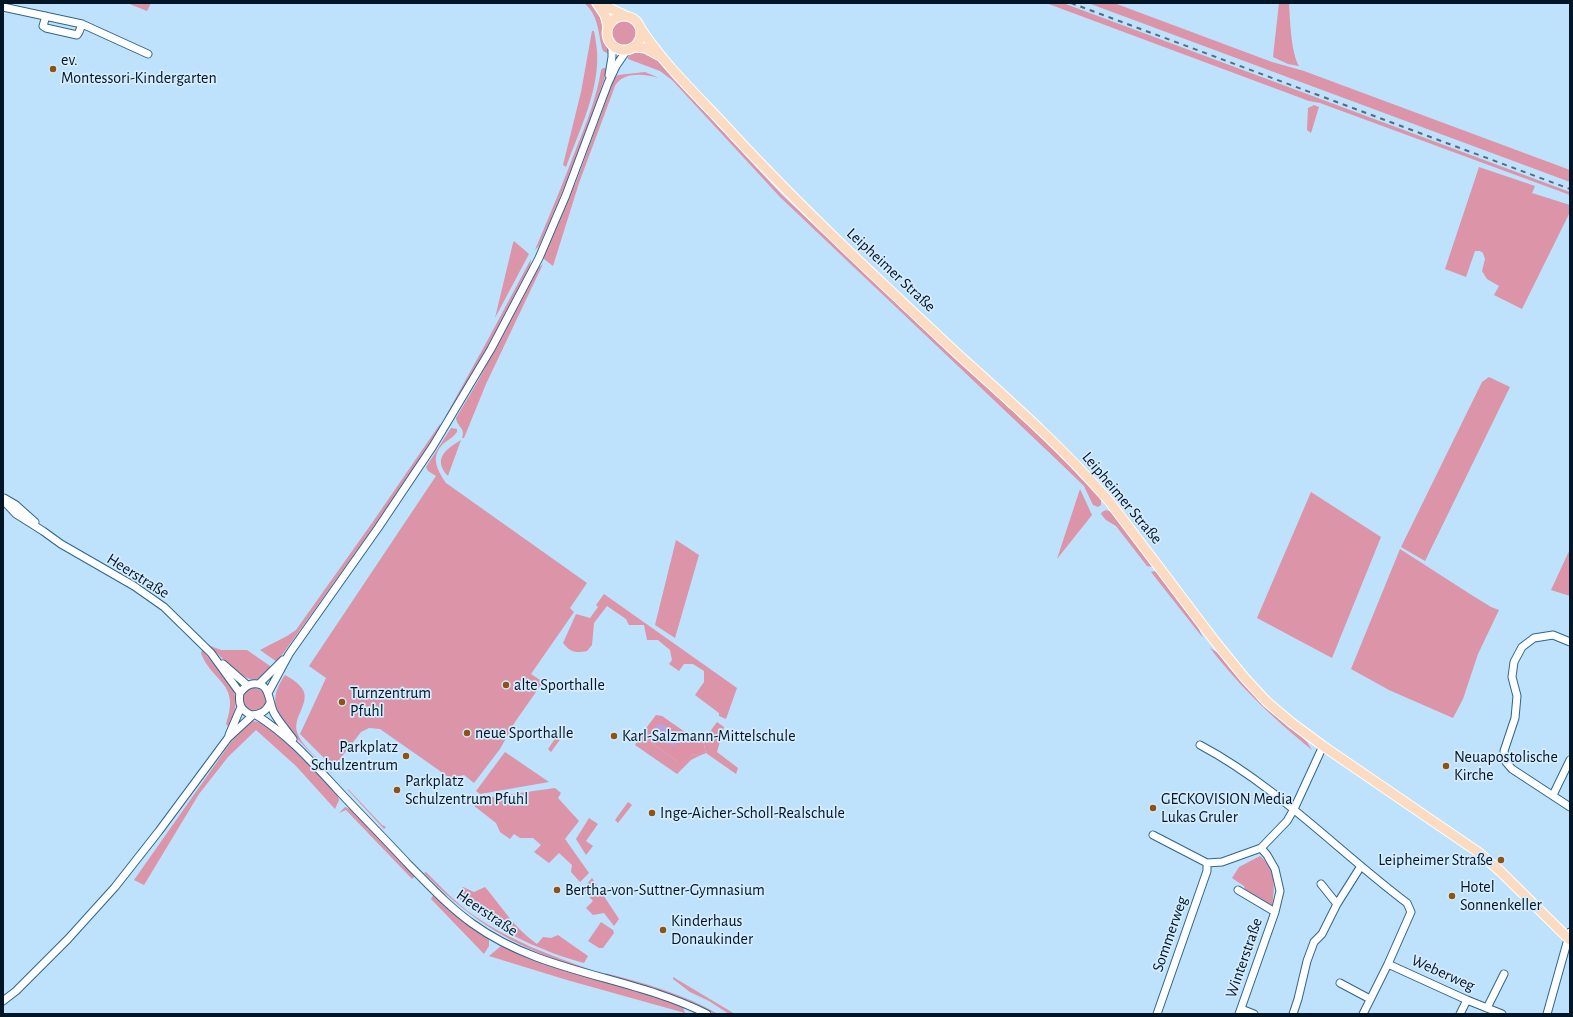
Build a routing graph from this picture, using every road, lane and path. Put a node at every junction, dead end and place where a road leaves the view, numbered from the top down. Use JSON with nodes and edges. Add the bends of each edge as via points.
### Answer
{"nodes":[{"id":1,"x":598,"y":3,"type":"edge"},
{"id":2,"x":3,"y":7,"type":"edge"},
{"id":3,"x":624,"y":15,"type":"junction"},
{"id":4,"x":46,"y":16,"type":"junction"},
{"id":5,"x":82,"y":24,"type":"junction"},
{"id":6,"x":608,"y":26,"type":"junction"},
{"id":7,"x":641,"y":29,"type":"junction"},
{"id":8,"x":612,"y":45,"type":"junction"},
{"id":9,"x":630,"y":48,"type":"junction"},
{"id":10,"x":148,"y":54,"type":"dead end"},
{"id":11,"x":662,"y":58,"type":"junction"},
{"id":12,"x":608,"y":83,"type":"junction"},
{"id":13,"x":3,"y":499,"type":"edge"},
{"id":14,"x":1570,"y":642,"type":"edge"},
{"id":15,"x":211,"y":654,"type":"junction"},
{"id":16,"x":289,"y":654,"type":"junction"},
{"id":17,"x":259,"y":684,"type":"junction"},
{"id":18,"x":247,"y":685,"type":"junction"},
{"id":19,"x":240,"y":693,"type":"junction"},
{"id":20,"x":268,"y":693,"type":"junction"},
{"id":21,"x":270,"y":703,"type":"junction"},
{"id":22,"x":241,"y":707,"type":"junction"},
{"id":23,"x":254,"y":715,"type":"junction"},
{"id":24,"x":228,"y":738,"type":"junction"},
{"id":25,"x":1200,"y":745,"type":"dead end"},
{"id":26,"x":1323,"y":746,"type":"junction"},
{"id":27,"x":304,"y":753,"type":"junction"},
{"id":28,"x":1570,"y":760,"type":"edge"},
{"id":29,"x":1553,"y":795,"type":"junction"},
{"id":30,"x":1570,"y":807,"type":"edge"},
{"id":31,"x":1294,"y":809,"type":"junction"},
{"id":32,"x":1153,"y":835,"type":"dead end"},
{"id":33,"x":1261,"y":848,"type":"junction"},
{"id":34,"x":1207,"y":864,"type":"junction"},
{"id":35,"x":1361,"y":866,"type":"junction"},
{"id":36,"x":1320,"y":884,"type":"dead end"},
{"id":37,"x":1238,"y":890,"type":"dead end"},
{"id":38,"x":1337,"y":904,"type":"junction"},
{"id":39,"x":1275,"y":912,"type":"junction"},
{"id":40,"x":1569,"y":937,"type":"edge"},
{"id":41,"x":1388,"y":964,"type":"junction"},
{"id":42,"x":1504,"y":974,"type":"dead end"},
{"id":43,"x":1340,"y":983,"type":"dead end"},
{"id":44,"x":1370,"y":999,"type":"junction"},
{"id":45,"x":1466,"y":1000,"type":"junction"},
{"id":46,"x":3,"y":1001,"type":"edge"},
{"id":47,"x":1487,"y":1008,"type":"junction"},
{"id":48,"x":1240,"y":1011,"type":"edge"},
{"id":49,"x":707,"y":1014,"type":"edge"},
{"id":50,"x":1157,"y":1014,"type":"edge"},
{"id":51,"x":1254,"y":1014,"type":"edge"},
{"id":52,"x":1293,"y":1014,"type":"edge"},
{"id":53,"x":1363,"y":1014,"type":"edge"},
{"id":54,"x":1460,"y":1014,"type":"edge"},
{"id":55,"x":1502,"y":1014,"type":"edge"},
{"id":56,"x":1547,"y":1014,"type":"edge"}],
"edges":[{"from":1,"to":3,"type":"main road"},
{"from":1,"to":6,"type":"main road"},
{"from":2,"to":4,"type":"street"},
{"from":3,"to":6,"type":"main road","via":[[615,18]]},
{"from":3,"to":7,"type":"main road","via":[[635,19]]},
{"from":4,"to":5,"type":"street"},
{"from":4,"to":5,"type":"street","via":[[43,26],[53,30],[76,35],[80,32]]},
{"from":5,"to":10,"type":"street"},
{"from":6,"to":8,"type":"main road","via":[[607,35]]},
{"from":7,"to":9,"type":"main road","via":[[641,38]]},
{"from":7,"to":11,"type":"main road","name":"Leipheimer Straße"},
{"from":8,"to":9,"type":"main road","via":[[619,49]]},
{"from":8,"to":12,"type":"street"},
{"from":9,"to":11,"type":"main road","name":"Leipheimer Straße","via":[[645,48]]},
{"from":9,"to":12,"type":"street","via":[[616,66]]},
{"from":11,"to":26,"type":"main road","name":"Leipheimer Straße","via":[[778,182],[1089,478],[1110,501],[1201,624],[1241,673],[1267,702]]},
{"from":12,"to":16,"type":"street","via":[[542,251],[491,349],[433,446]]},
{"from":13,"to":15,"type":"street","name":"Heerstraße","via":[[16,514],[71,551],[150,596]]},
{"from":14,"to":29,"type":"street","via":[[1553,635],[1534,638],[1522,647],[1514,662],[1512,676],[1517,696],[1515,718],[1504,751],[1506,762],[1512,769]]},
{"from":15,"to":18,"type":"street","name":"Heerstraße"},
{"from":15,"to":19,"type":"street","name":"Heerstraße"},
{"from":16,"to":17,"type":"street"},
{"from":16,"to":20,"type":"street"},
{"from":17,"to":18,"type":"street"},
{"from":17,"to":20,"type":"street"},
{"from":18,"to":19,"type":"street"},
{"from":19,"to":22,"type":"street"},
{"from":20,"to":21,"type":"street","name":"Heerstraße"},
{"from":21,"to":23,"type":"street","via":[[266,710]]},
{"from":21,"to":27,"type":"street","name":"Heerstraße","via":[[275,715]]},
{"from":22,"to":23,"type":"street","via":[[246,713]]},
{"from":22,"to":24,"type":"street"},
{"from":23,"to":24,"type":"street"},
{"from":23,"to":27,"type":"street","name":"Heerstraße","via":[[273,725]]},
{"from":24,"to":46,"type":"street","via":[[115,887],[68,939]]},
{"from":25,"to":31,"type":"street","via":[[1227,760]]},
{"from":26,"to":31,"type":"street"},
{"from":26,"to":40,"type":"main road","name":"Leipheimer Straße","via":[[1478,852]]},
{"from":27,"to":49,"type":"street","name":"Heerstraße","via":[[439,896],[496,939],[534,956],[676,1000]]},
{"from":28,"to":29,"type":"street"},
{"from":29,"to":30,"type":"street"},
{"from":31,"to":33,"type":"street","via":[[1278,832]]},
{"from":31,"to":35,"type":"street"},
{"from":32,"to":34,"type":"street"},
{"from":33,"to":34,"type":"street","via":[[1222,862]]},
{"from":33,"to":39,"type":"street","name":"Winterstraße","via":[[1275,869],[1280,891]]},
{"from":34,"to":50,"type":"street","name":"Sommerweg","via":[[1207,871]]},
{"from":35,"to":38,"type":"street"},
{"from":35,"to":41,"type":"street","via":[[1407,904],[1411,912]]},
{"from":36,"to":38,"type":"street"},
{"from":37,"to":39,"type":"street","name":"Winterstraße"},
{"from":38,"to":52,"type":"street","via":[[1322,934],[1314,942]]},
{"from":39,"to":48,"type":"street","name":"Winterstraße"},
{"from":40,"to":56,"type":"street"},
{"from":41,"to":44,"type":"street"},
{"from":41,"to":45,"type":"street","name":"Weberweg"},
{"from":42,"to":47,"type":"street","name":"Weberweg"},
{"from":43,"to":44,"type":"street"},
{"from":44,"to":53,"type":"street"},
{"from":45,"to":47,"type":"street","name":"Weberweg"},
{"from":45,"to":54,"type":"street"},
{"from":47,"to":55,"type":"street","name":"Weberweg"},
{"from":48,"to":51,"type":"street"}]}
